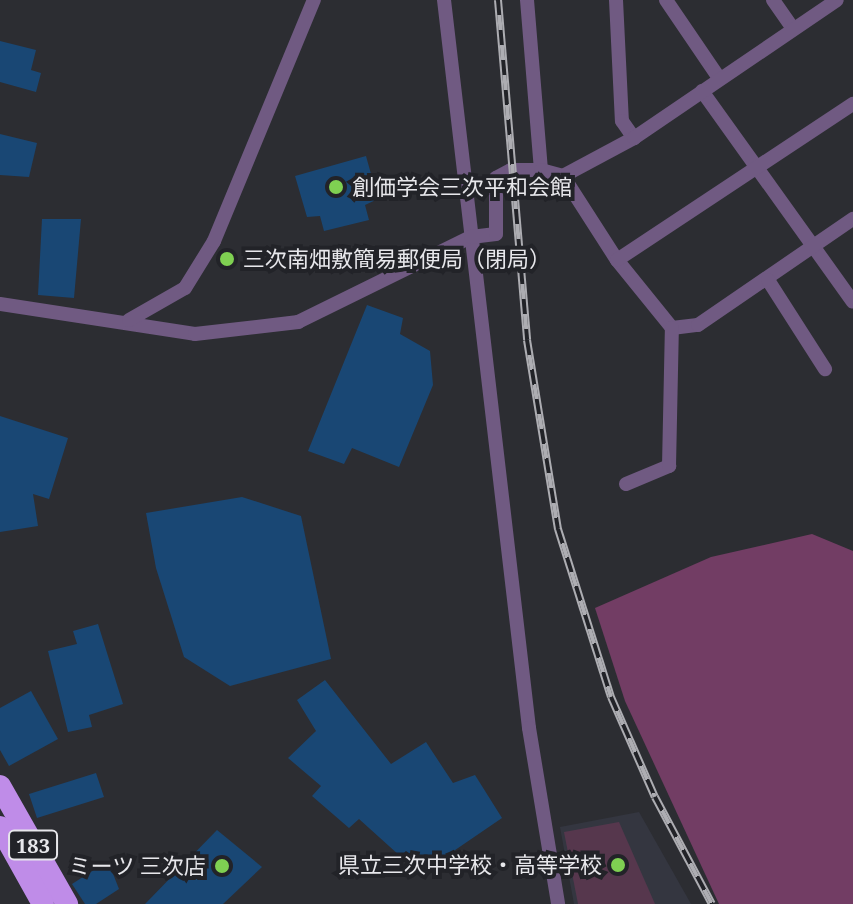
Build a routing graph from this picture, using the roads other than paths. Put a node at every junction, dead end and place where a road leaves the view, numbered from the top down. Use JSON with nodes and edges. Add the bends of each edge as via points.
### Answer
{"nodes":[{"id":1,"x":314,"y":0,"type":"edge"},
{"id":2,"x":444,"y":0,"type":"edge"},
{"id":3,"x":527,"y":0,"type":"edge"},
{"id":4,"x":616,"y":0,"type":"edge"},
{"id":5,"x":666,"y":0,"type":"edge"},
{"id":6,"x":773,"y":0,"type":"edge"},
{"id":7,"x":837,"y":0,"type":"edge"},
{"id":8,"x":793,"y":29,"type":"junction"},
{"id":9,"x":719,"y":78,"type":"junction"},
{"id":10,"x":702,"y":91,"type":"junction"},
{"id":11,"x":853,"y":104,"type":"edge"},
{"id":12,"x":634,"y":138,"type":"junction"},
{"id":13,"x":541,"y":170,"type":"junction"},
{"id":14,"x":756,"y":170,"type":"junction"},
{"id":15,"x":563,"y":176,"type":"junction"},
{"id":16,"x":853,"y":219,"type":"edge"},
{"id":17,"x":471,"y":237,"type":"junction"},
{"id":18,"x":815,"y":246,"type":"junction"},
{"id":19,"x":617,"y":260,"type":"junction"},
{"id":20,"x":768,"y":280,"type":"junction"},
{"id":21,"x":853,"y":302,"type":"edge"},
{"id":22,"x":0,"y":304,"type":"edge"},
{"id":23,"x":129,"y":320,"type":"junction"},
{"id":24,"x":672,"y":328,"type":"junction"},
{"id":25,"x":825,"y":369,"type":"dead end"},
{"id":26,"x":626,"y":484,"type":"dead end"},
{"id":27,"x":0,"y":786,"type":"edge"},
{"id":28,"x":0,"y":827,"type":"edge"},
{"id":29,"x":43,"y":904,"type":"edge"},
{"id":30,"x":67,"y":904,"type":"edge"},
{"id":31,"x":558,"y":904,"type":"edge"}],
"edges":[{"from":1,"to":23,"type":"street","via":[[214,241],[185,288]]},
{"from":2,"to":17,"type":"street"},
{"from":3,"to":13,"type":"street"},
{"from":4,"to":12,"type":"street","via":[[622,121]]},
{"from":5,"to":9,"type":"street"},
{"from":6,"to":8,"type":"street"},
{"from":7,"to":8,"type":"street"},
{"from":8,"to":9,"type":"street"},
{"from":9,"to":10,"type":"street"},
{"from":10,"to":12,"type":"street"},
{"from":10,"to":14,"type":"street"},
{"from":11,"to":14,"type":"street"},
{"from":12,"to":15,"type":"street"},
{"from":13,"to":15,"type":"street"},
{"from":13,"to":17,"type":"street","via":[[511,170],[496,178],[496,234]]},
{"from":14,"to":18,"type":"street"},
{"from":14,"to":19,"type":"street"},
{"from":15,"to":19,"type":"street"},
{"from":16,"to":18,"type":"street"},
{"from":17,"to":23,"type":"street","via":[[298,322],[195,334]]},
{"from":17,"to":31,"type":"street","via":[[529,728]]},
{"from":18,"to":20,"type":"street"},
{"from":18,"to":21,"type":"street"},
{"from":19,"to":24,"type":"street"},
{"from":20,"to":24,"type":"street","via":[[698,325]]},
{"from":20,"to":25,"type":"street"},
{"from":22,"to":23,"type":"street"},
{"from":24,"to":26,"type":"street","via":[[669,466]]},
{"from":27,"to":30,"type":"highway","number":"183"},
{"from":28,"to":29,"type":"highway","number":"183"}]}
